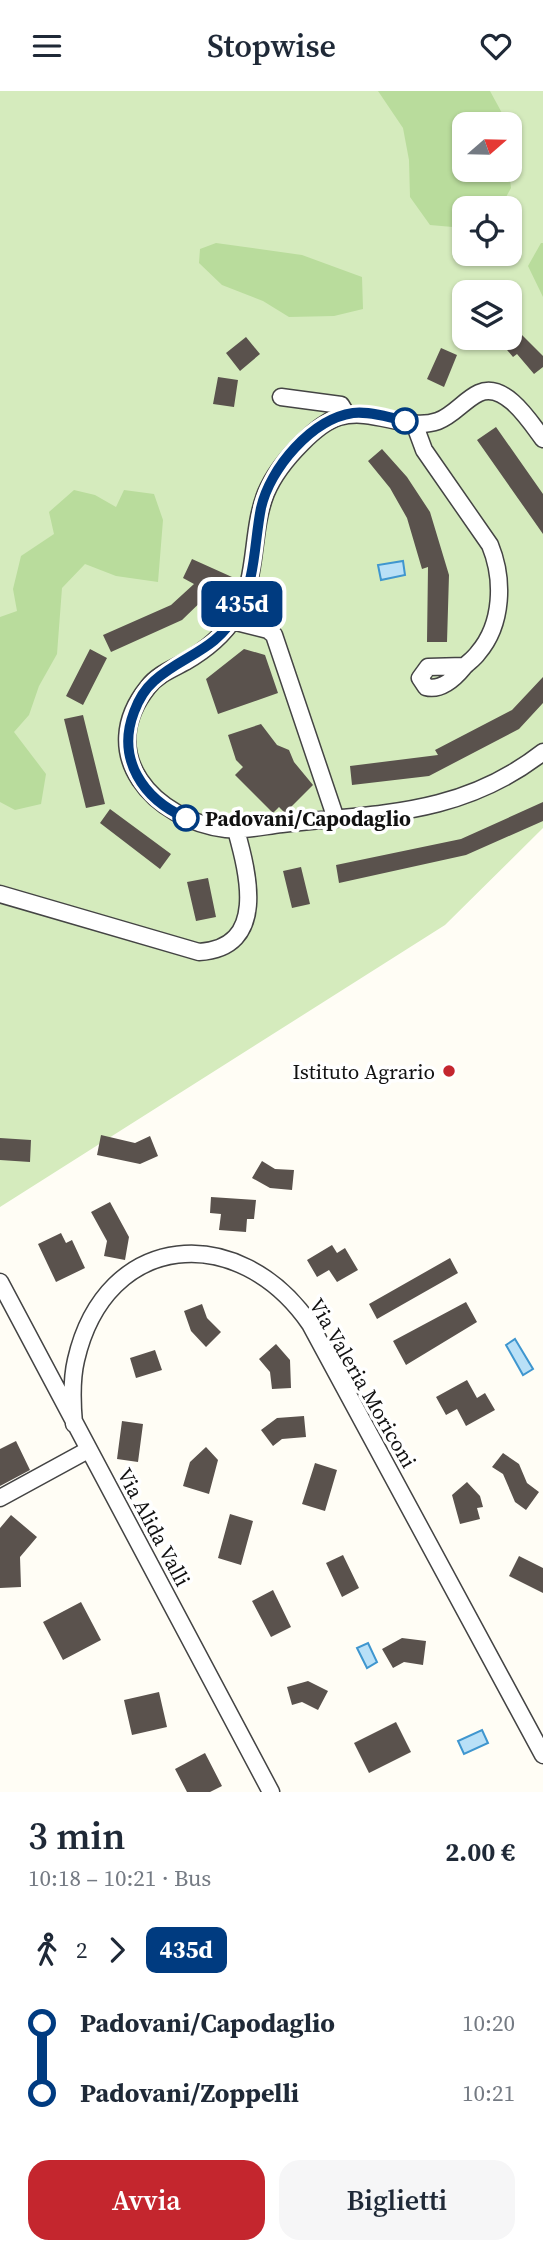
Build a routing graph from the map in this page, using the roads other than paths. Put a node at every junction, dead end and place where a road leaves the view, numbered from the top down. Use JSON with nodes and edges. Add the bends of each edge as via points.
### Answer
{"nodes":[{"id":1,"x":281,"y":397,"type":"dead end"},
{"id":2,"x":347,"y":415,"type":"junction"},
{"id":3,"x":414,"y":423,"type":"junction"},
{"id":4,"x":543,"y":439,"type":"edge"},
{"id":5,"x":232,"y":621,"type":"junction"},
{"id":6,"x":464,"y":666,"type":"dead end"},
{"id":7,"x":543,"y":752,"type":"edge"},
{"id":8,"x":336,"y":819,"type":"junction"},
{"id":9,"x":236,"y":830,"type":"junction"},
{"id":10,"x":0,"y":894,"type":"edge"},
{"id":11,"x":0,"y":1282,"type":"edge"},
{"id":12,"x":74,"y":1424,"type":"junction"},
{"id":13,"x":88,"y":1450,"type":"junction"},
{"id":14,"x":0,"y":1498,"type":"edge"},
{"id":15,"x":543,"y":1755,"type":"edge"},
{"id":16,"x":271,"y":1792,"type":"edge"}],
"edges":[{"from":1,"to":2,"type":"street","via":[[341,405]]},
{"from":2,"to":3,"type":"street","via":[[356,412]]},
{"from":2,"to":5,"type":"street","via":[[312,433],[273,479],[261,507],[251,580]]},
{"from":3,"to":4,"type":"street","via":[[438,421],[482,391],[492,391],[518,408]]},
{"from":3,"to":6,"type":"street","via":[[424,450],[491,545],[497,561],[500,590],[493,627]]},
{"from":5,"to":8,"type":"street","via":[[274,635]]},
{"from":5,"to":9,"type":"street","via":[[207,647],[147,688],[132,719],[128,744],[138,779],[155,799],[190,820]]},
{"from":7,"to":8,"type":"street","via":[[510,775],[468,795],[414,811]]},
{"from":8,"to":9,"type":"street"},
{"from":9,"to":10,"type":"street","via":[[249,882],[249,905],[240,929],[217,949],[199,952]]},
{"from":11,"to":12,"type":"street","name":"Via Alida Valli"},
{"from":12,"to":13,"type":"street","name":"Via Alida Valli"},
{"from":12,"to":15,"type":"street","name":"Via Valeria Moriconi","via":[[73,1377],[82,1340],[98,1309],[120,1283],[149,1262],[181,1252],[221,1257],[258,1272],[290,1298],[310,1324]]},
{"from":13,"to":14,"type":"street"},
{"from":13,"to":16,"type":"street","name":"Via Alida Valli"}]}
